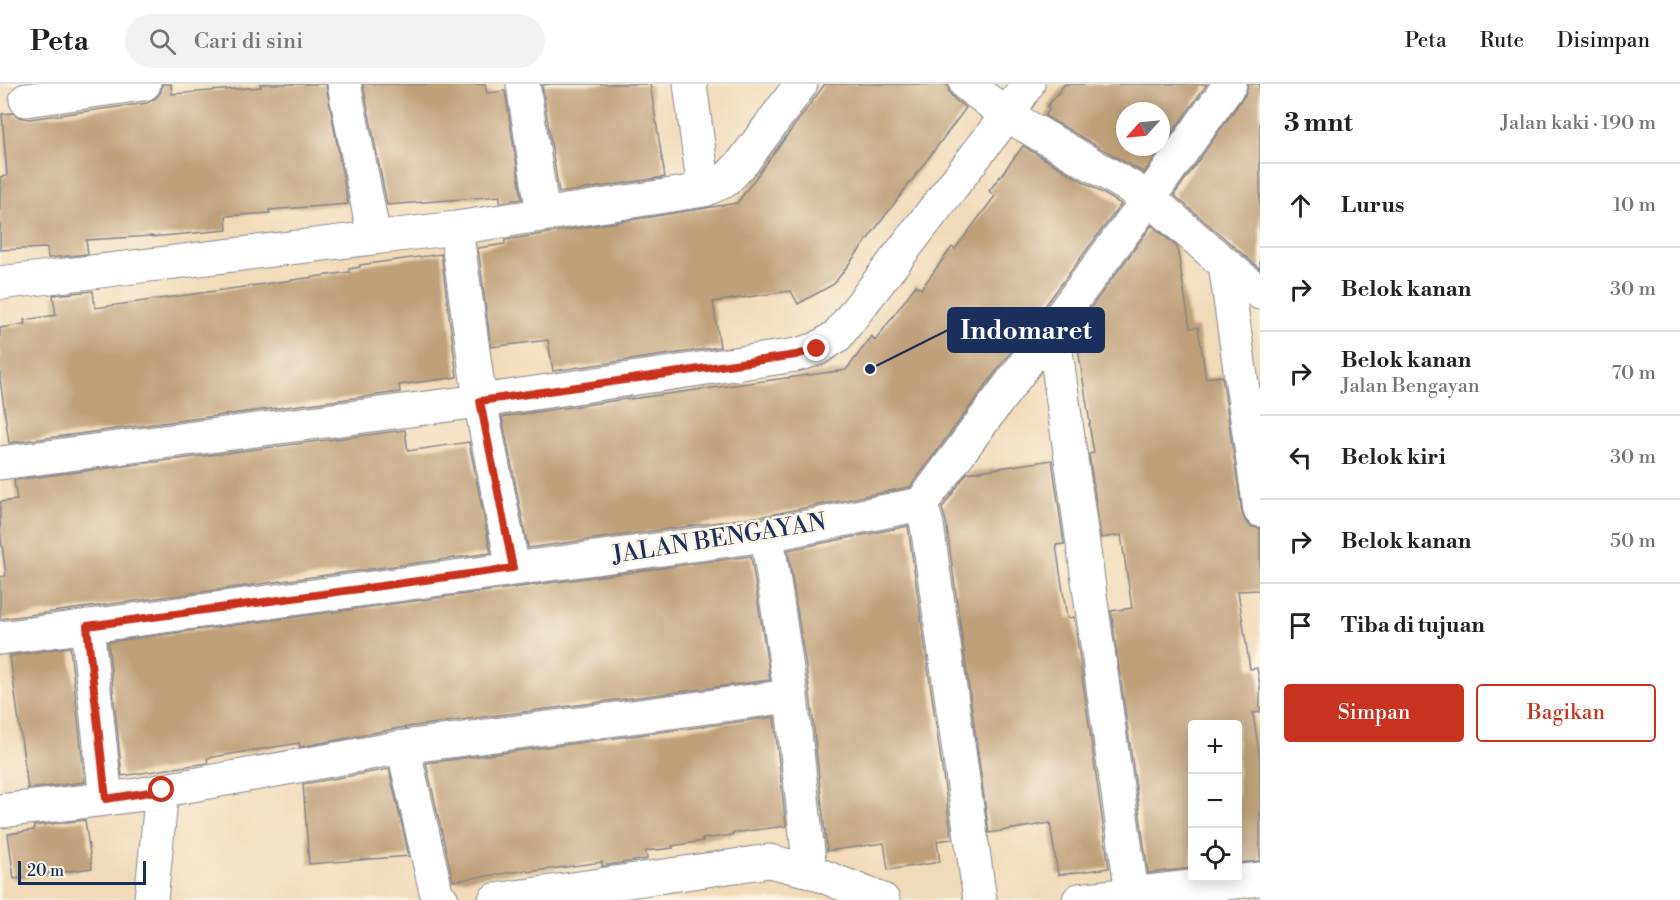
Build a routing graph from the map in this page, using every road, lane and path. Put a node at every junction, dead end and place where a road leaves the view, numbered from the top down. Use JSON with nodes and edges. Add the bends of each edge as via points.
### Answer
{"nodes":[{"id":1,"x":144,"y":84,"type":"edge"},
{"id":2,"x":344,"y":84,"type":"edge"},
{"id":3,"x":524,"y":84,"type":"edge"},
{"id":4,"x":690,"y":84,"type":"edge"},
{"id":5,"x":801,"y":84,"type":"edge"},
{"id":6,"x":966,"y":84,"type":"edge"},
{"id":7,"x":1028,"y":84,"type":"edge"},
{"id":8,"x":1230,"y":84,"type":"edge"},
{"id":9,"x":26,"y":100,"type":"dead end"},
{"id":10,"x":1007,"y":115,"type":"junction"},
{"id":11,"x":704,"y":190,"type":"junction"},
{"id":12,"x":1149,"y":198,"type":"junction"},
{"id":13,"x":543,"y":215,"type":"junction"},
{"id":14,"x":456,"y":228,"type":"junction"},
{"id":15,"x":374,"y":237,"type":"junction"},
{"id":16,"x":1226,"y":264,"type":"junction"},
{"id":17,"x":0,"y":283,"type":"edge"},
{"id":18,"x":1260,"y":293,"type":"edge"},
{"id":19,"x":1053,"y":330,"type":"junction"},
{"id":20,"x":480,"y":401,"type":"junction"},
{"id":21,"x":0,"y":463,"type":"edge"},
{"id":22,"x":921,"y":504,"type":"junction"},
{"id":23,"x":1260,"y":510,"type":"edge"},
{"id":24,"x":767,"y":535,"type":"junction"},
{"id":25,"x":513,"y":568,"type":"junction"},
{"id":26,"x":87,"y":626,"type":"junction"},
{"id":27,"x":0,"y":638,"type":"edge"},
{"id":28,"x":791,"y":696,"type":"junction"},
{"id":29,"x":403,"y":747,"type":"junction"},
{"id":30,"x":162,"y":790,"type":"junction"},
{"id":31,"x":106,"y":799,"type":"junction"},
{"id":32,"x":0,"y":811,"type":"edge"},
{"id":33,"x":810,"y":871,"type":"junction"},
{"id":34,"x":1260,"y":879,"type":"edge"},
{"id":35,"x":1132,"y":894,"type":"junction"},
{"id":36,"x":151,"y":900,"type":"edge"},
{"id":37,"x":442,"y":900,"type":"edge"},
{"id":38,"x":495,"y":900,"type":"edge"},
{"id":39,"x":883,"y":900,"type":"edge"},
{"id":40,"x":980,"y":900,"type":"edge"},
{"id":41,"x":1079,"y":900,"type":"edge"}],
"edges":[{"from":1,"to":9,"type":"street"},
{"from":2,"to":15,"type":"street"},
{"from":3,"to":13,"type":"street"},
{"from":4,"to":11,"type":"street"},
{"from":5,"to":11,"type":"street","via":[[737,168],[725,181]]},
{"from":6,"to":10,"type":"street"},
{"from":7,"to":10,"type":"street"},
{"from":8,"to":12,"type":"street"},
{"from":10,"to":12,"type":"street"},
{"from":10,"to":20,"type":"street","via":[[837,336],[817,349]]},
{"from":11,"to":13,"type":"street"},
{"from":12,"to":16,"type":"street"},
{"from":12,"to":19,"type":"street"},
{"from":13,"to":14,"type":"street"},
{"from":14,"to":15,"type":"street"},
{"from":14,"to":20,"type":"street"},
{"from":15,"to":17,"type":"street"},
{"from":16,"to":18,"type":"street"},
{"from":16,"to":23,"type":"street"},
{"from":19,"to":22,"type":"street"},
{"from":19,"to":35,"type":"street"},
{"from":20,"to":21,"type":"street"},
{"from":20,"to":25,"type":"street"},
{"from":22,"to":24,"type":"street","name":"JALAN BENGAYAN"},
{"from":22,"to":40,"type":"street"},
{"from":24,"to":25,"type":"street","name":"JALAN BENGAYAN"},
{"from":24,"to":28,"type":"street"},
{"from":25,"to":26,"type":"street","name":"JALAN BENGAYAN"},
{"from":26,"to":27,"type":"street","name":"JALAN BENGAYAN"},
{"from":26,"to":31,"type":"street"},
{"from":28,"to":29,"type":"street"},
{"from":28,"to":33,"type":"street"},
{"from":29,"to":30,"type":"street"},
{"from":29,"to":37,"type":"street","via":[[437,896]]},
{"from":30,"to":31,"type":"street"},
{"from":30,"to":36,"type":"street"},
{"from":31,"to":32,"type":"street"},
{"from":33,"to":38,"type":"street","via":[[769,861]]},
{"from":33,"to":39,"type":"street"},
{"from":34,"to":35,"type":"street"},
{"from":35,"to":41,"type":"street"}]}
